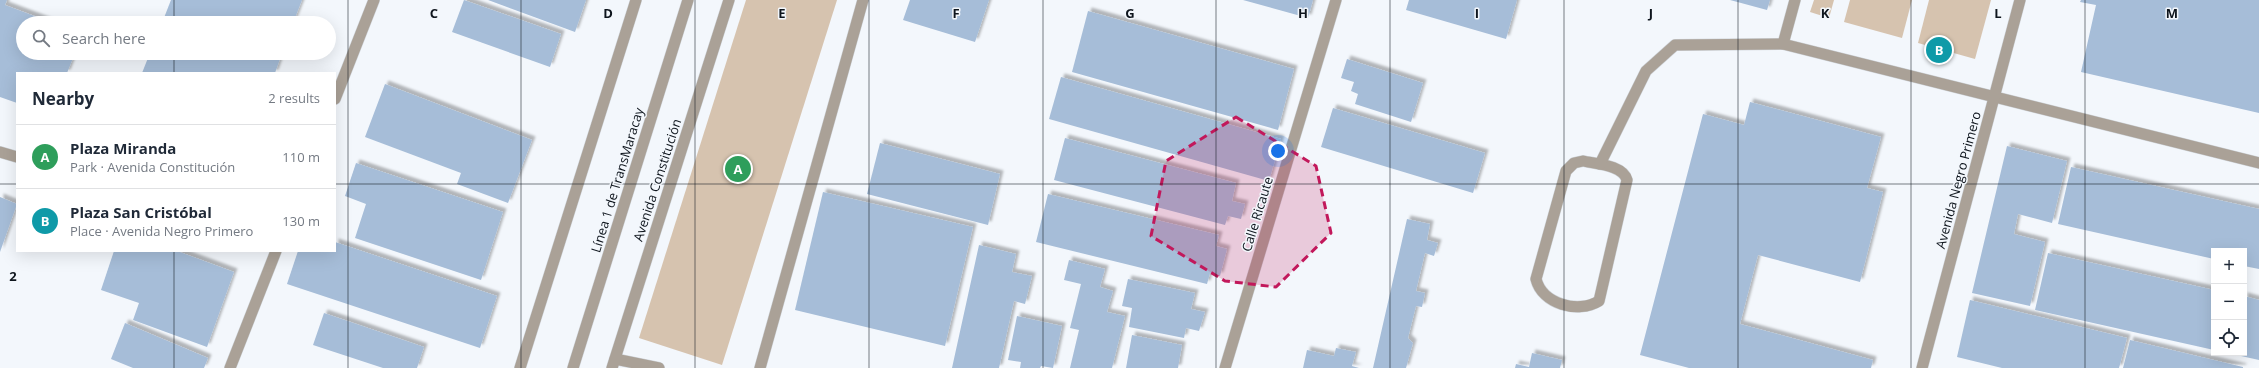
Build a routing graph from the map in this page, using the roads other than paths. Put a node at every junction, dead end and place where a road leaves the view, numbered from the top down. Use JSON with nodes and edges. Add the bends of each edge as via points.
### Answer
{"nodes":[{"id":1,"x":374,"y":0,"type":"edge"},
{"id":2,"x":636,"y":0,"type":"edge"},
{"id":3,"x":688,"y":0,"type":"edge"},
{"id":4,"x":729,"y":0,"type":"edge"},
{"id":5,"x":863,"y":0,"type":"edge"},
{"id":6,"x":1336,"y":0,"type":"edge"},
{"id":7,"x":1795,"y":0,"type":"edge"},
{"id":8,"x":2020,"y":0,"type":"edge"},
{"id":9,"x":1783,"y":44,"type":"junction"},
{"id":10,"x":336,"y":96,"type":"edge"},
{"id":11,"x":1995,"y":98,"type":"junction"},
{"id":12,"x":0,"y":152,"type":"edge"},
{"id":13,"x":16,"y":157,"type":"edge"},
{"id":14,"x":2259,"y":163,"type":"edge"},
{"id":15,"x":1600,"y":164,"type":"junction"},
{"id":16,"x":276,"y":252,"type":"edge"},
{"id":17,"x":614,"y":363,"type":"edge"},
{"id":18,"x":230,"y":368,"type":"edge"},
{"id":19,"x":520,"y":368,"type":"edge"},
{"id":20,"x":573,"y":368,"type":"edge"},
{"id":21,"x":660,"y":368,"type":"edge"},
{"id":22,"x":760,"y":368,"type":"edge"},
{"id":23,"x":1225,"y":368,"type":"edge"},
{"id":24,"x":1922,"y":368,"type":"edge"}],
"edges":[{"from":1,"to":10,"type":"street"},
{"from":2,"to":19,"type":"street"},
{"from":3,"to":20,"type":"street","name":"Línea 1 de TransMaracay"},
{"from":4,"to":17,"type":"street","name":"Avenida Constitución"},
{"from":5,"to":22,"type":"street"},
{"from":6,"to":23,"type":"street","name":"Calle Ricaute"},
{"from":7,"to":9,"type":"street"},
{"from":8,"to":11,"type":"street","name":"Avenida Negro Primero"},
{"from":9,"to":11,"type":"street"},
{"from":9,"to":15,"type":"street","via":[[1676,45],[1646,71]]},
{"from":11,"to":14,"type":"street"},
{"from":11,"to":24,"type":"street","name":"Avenida Negro Primero"},
{"from":12,"to":13,"type":"street"},
{"from":15,"to":15,"type":"street","via":[[1583,161],[1574,163],[1566,171],[1536,279],[1539,288],[1548,298],[1577,308],[1589,307],[1598,302],[1627,180],[1626,175],[1619,170]]},
{"from":16,"to":18,"type":"street"},
{"from":17,"to":21,"type":"street"}]}
